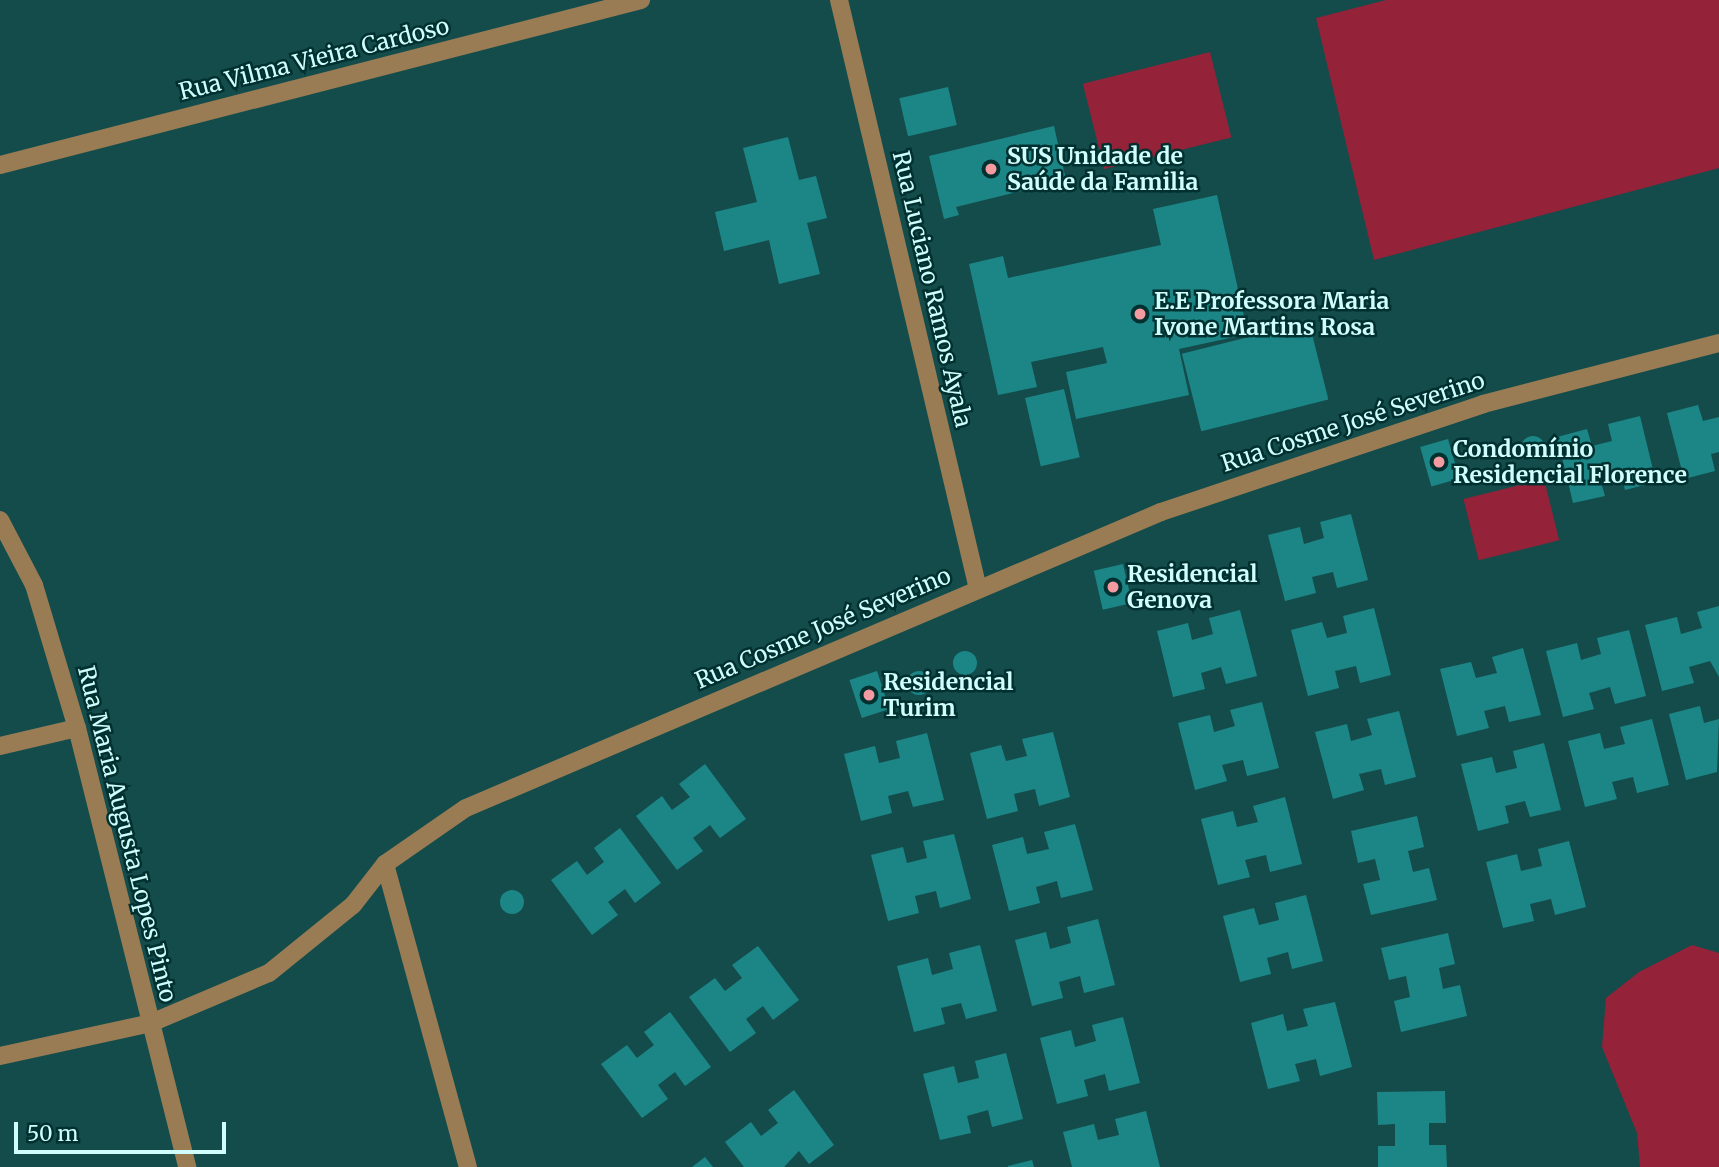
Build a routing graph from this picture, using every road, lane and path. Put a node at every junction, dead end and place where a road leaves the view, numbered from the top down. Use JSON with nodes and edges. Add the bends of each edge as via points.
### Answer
{"nodes":[{"id":1,"x":641,"y":0,"type":"edge"},
{"id":2,"x":839,"y":0,"type":"edge"},
{"id":3,"x":0,"y":165,"type":"edge"},
{"id":4,"x":1719,"y":342,"type":"edge"},
{"id":5,"x":0,"y":520,"type":"edge"},
{"id":6,"x":978,"y":589,"type":"junction"},
{"id":7,"x":78,"y":729,"type":"junction"},
{"id":8,"x":0,"y":746,"type":"edge"},
{"id":9,"x":385,"y":864,"type":"junction"},
{"id":10,"x":150,"y":1023,"type":"junction"},
{"id":11,"x":0,"y":1056,"type":"edge"},
{"id":12,"x":187,"y":1167,"type":"edge"},
{"id":13,"x":468,"y":1167,"type":"edge"}],
"edges":[{"from":1,"to":3,"type":"street","name":"Rua Vilma Vieira Cardoso"},
{"from":2,"to":6,"type":"street","name":"Rua Luciano Ramos Ayala"},
{"from":4,"to":6,"type":"street","name":"Rua Cosme José Severino","via":[[1483,404],[1161,512]]},
{"from":5,"to":7,"type":"street","name":"Rua Maria Augusta Lopes Pinto","via":[[34,585]]},
{"from":6,"to":9,"type":"street","name":"Rua Cosme José Severino","via":[[550,767],[466,808]]},
{"from":7,"to":8,"type":"street"},
{"from":7,"to":10,"type":"street","name":"Rua Maria Augusta Lopes Pinto"},
{"from":9,"to":10,"type":"street","name":"Rua Cosme José Severino","via":[[353,905],[269,973]]},
{"from":9,"to":13,"type":"street"},
{"from":10,"to":11,"type":"street","name":"Rua Cosme José Severino"},
{"from":10,"to":12,"type":"street","name":"Rua Maria Augusta Lopes Pinto"}]}
